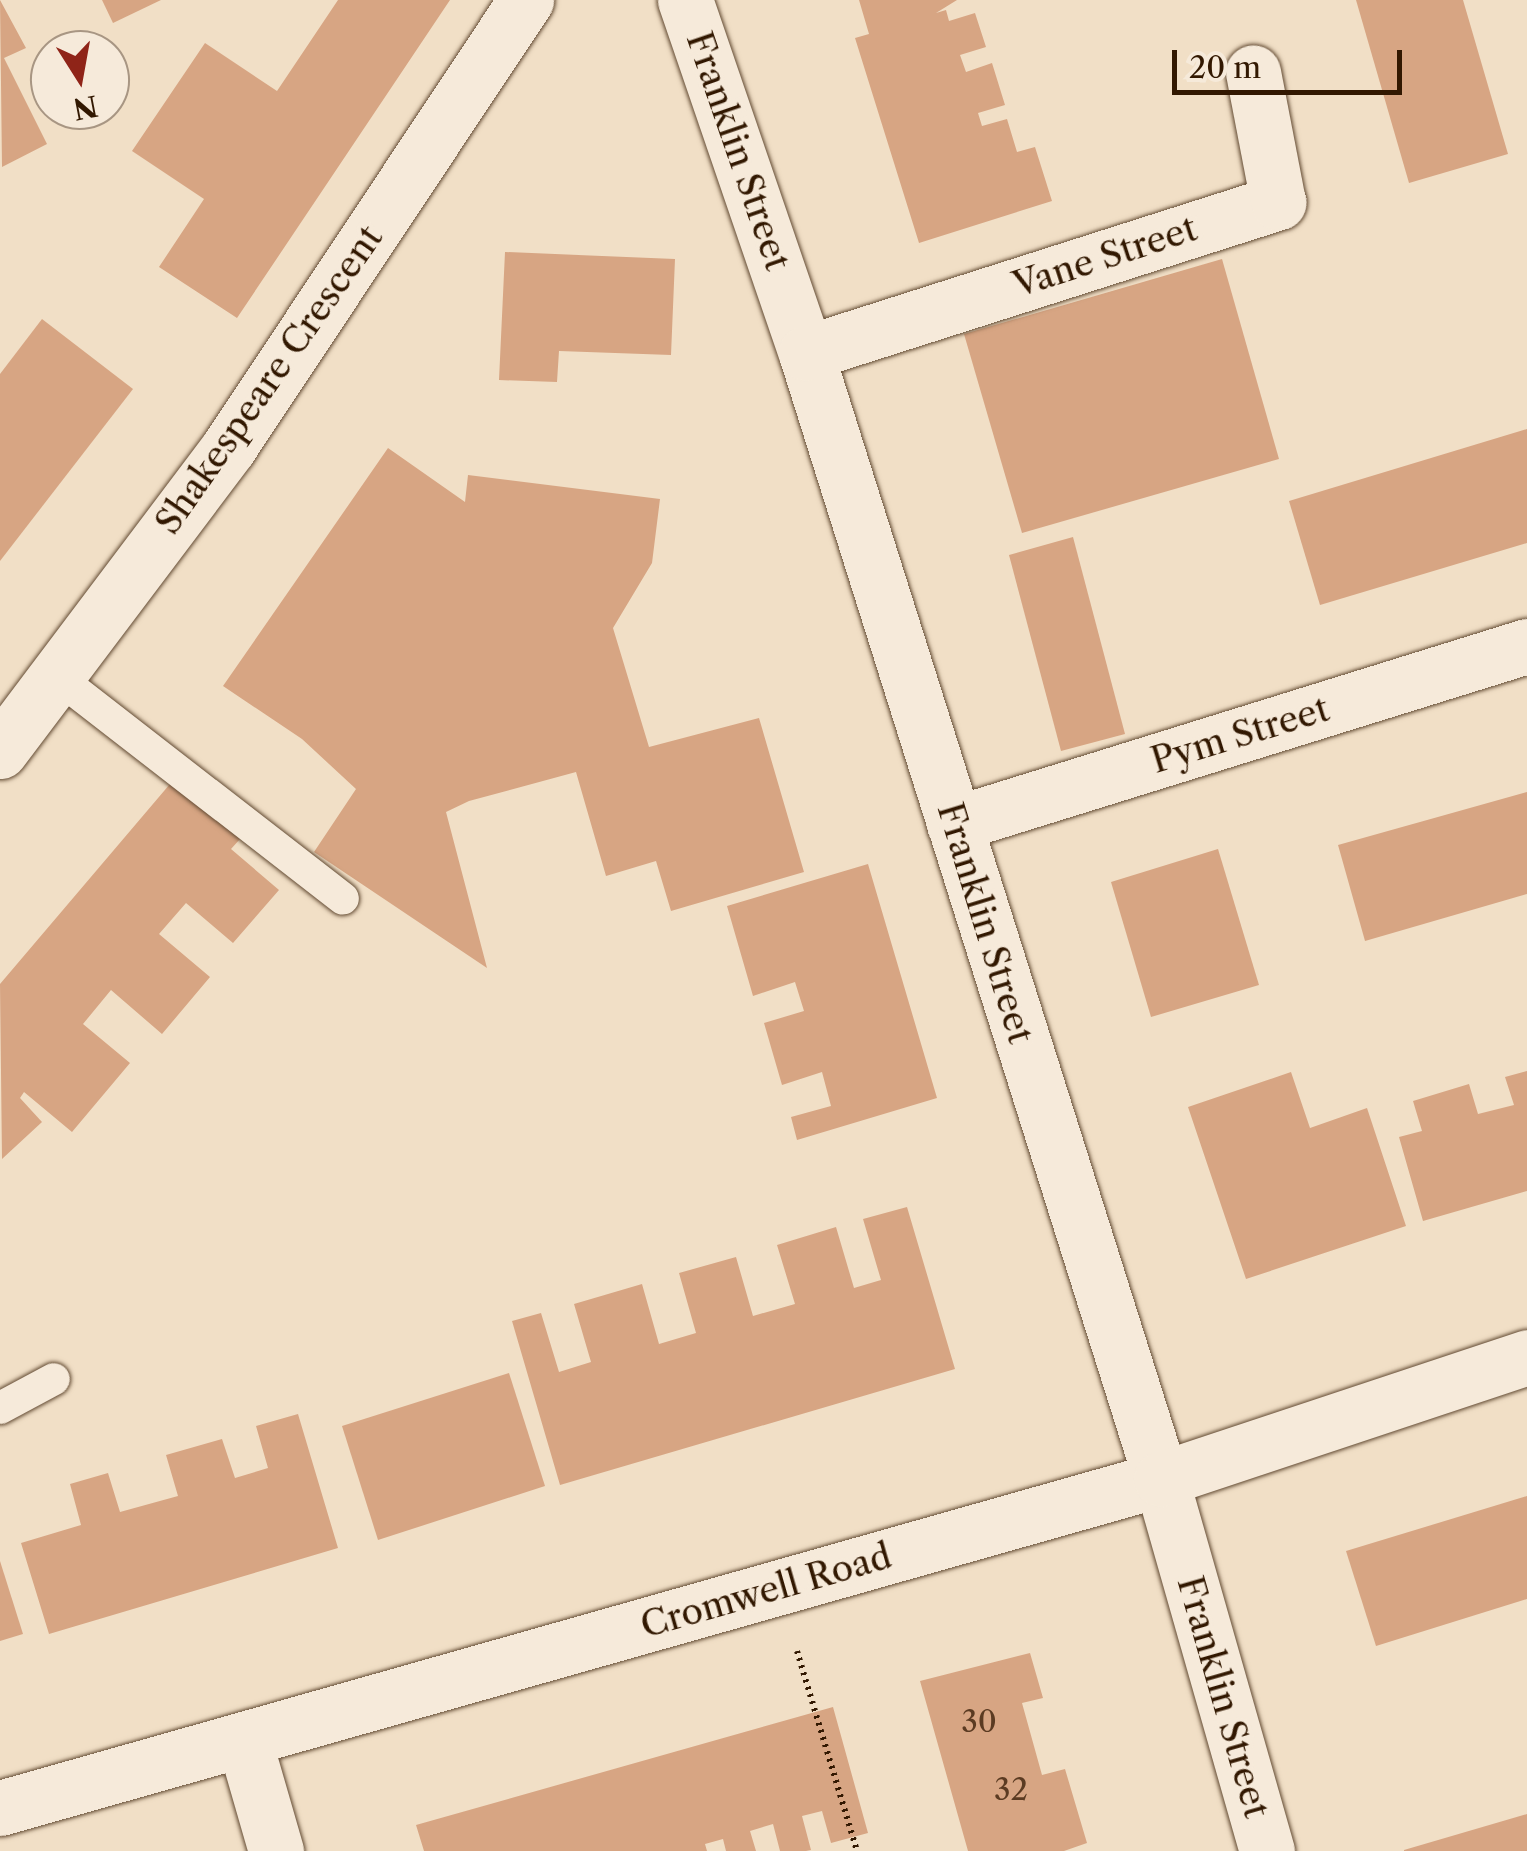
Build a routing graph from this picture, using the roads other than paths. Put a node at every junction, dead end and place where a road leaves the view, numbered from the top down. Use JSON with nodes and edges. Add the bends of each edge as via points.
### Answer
{"nodes":[{"id":1,"x":526,"y":0,"type":"edge"},
{"id":2,"x":686,"y":0,"type":"edge"},
{"id":3,"x":1253,"y":72,"type":"dead end"},
{"id":4,"x":806,"y":353,"type":"junction"},
{"id":5,"x":1527,"y":646,"type":"edge"},
{"id":6,"x":56,"y":676,"type":"junction"},
{"id":7,"x":0,"y":751,"type":"edge"},
{"id":8,"x":954,"y":824,"type":"junction"},
{"id":9,"x":343,"y":900,"type":"dead end"},
{"id":10,"x":1527,"y":1357,"type":"edge"},
{"id":11,"x":54,"y":1379,"type":"dead end"},
{"id":12,"x":0,"y":1408,"type":"edge"},
{"id":13,"x":1160,"y":1479,"type":"junction"},
{"id":14,"x":244,"y":1740,"type":"junction"},
{"id":15,"x":0,"y":1808,"type":"edge"},
{"id":16,"x":276,"y":1851,"type":"edge"},
{"id":17,"x":1267,"y":1851,"type":"edge"}],
"edges":[{"from":1,"to":6,"type":"street","name":"Shakespeare Crescent","via":[[228,447]]},
{"from":2,"to":4,"type":"street","name":"Franklin Street"},
{"from":3,"to":4,"type":"street","name":"Vane Street","via":[[1278,202]]},
{"from":4,"to":8,"type":"street","name":"Franklin Street"},
{"from":5,"to":8,"type":"street","name":"Pym Street"},
{"from":6,"to":7,"type":"street","name":"Shakespeare Crescent"},
{"from":6,"to":9,"type":"lane"},
{"from":8,"to":13,"type":"street","name":"Franklin Street"},
{"from":10,"to":13,"type":"street","name":"Cromwell Road"},
{"from":11,"to":12,"type":"lane"},
{"from":13,"to":14,"type":"street","name":"Cromwell Road"},
{"from":13,"to":17,"type":"street","name":"Franklin Street"},
{"from":14,"to":15,"type":"street","name":"Cromwell Road"},
{"from":14,"to":16,"type":"street"}]}
